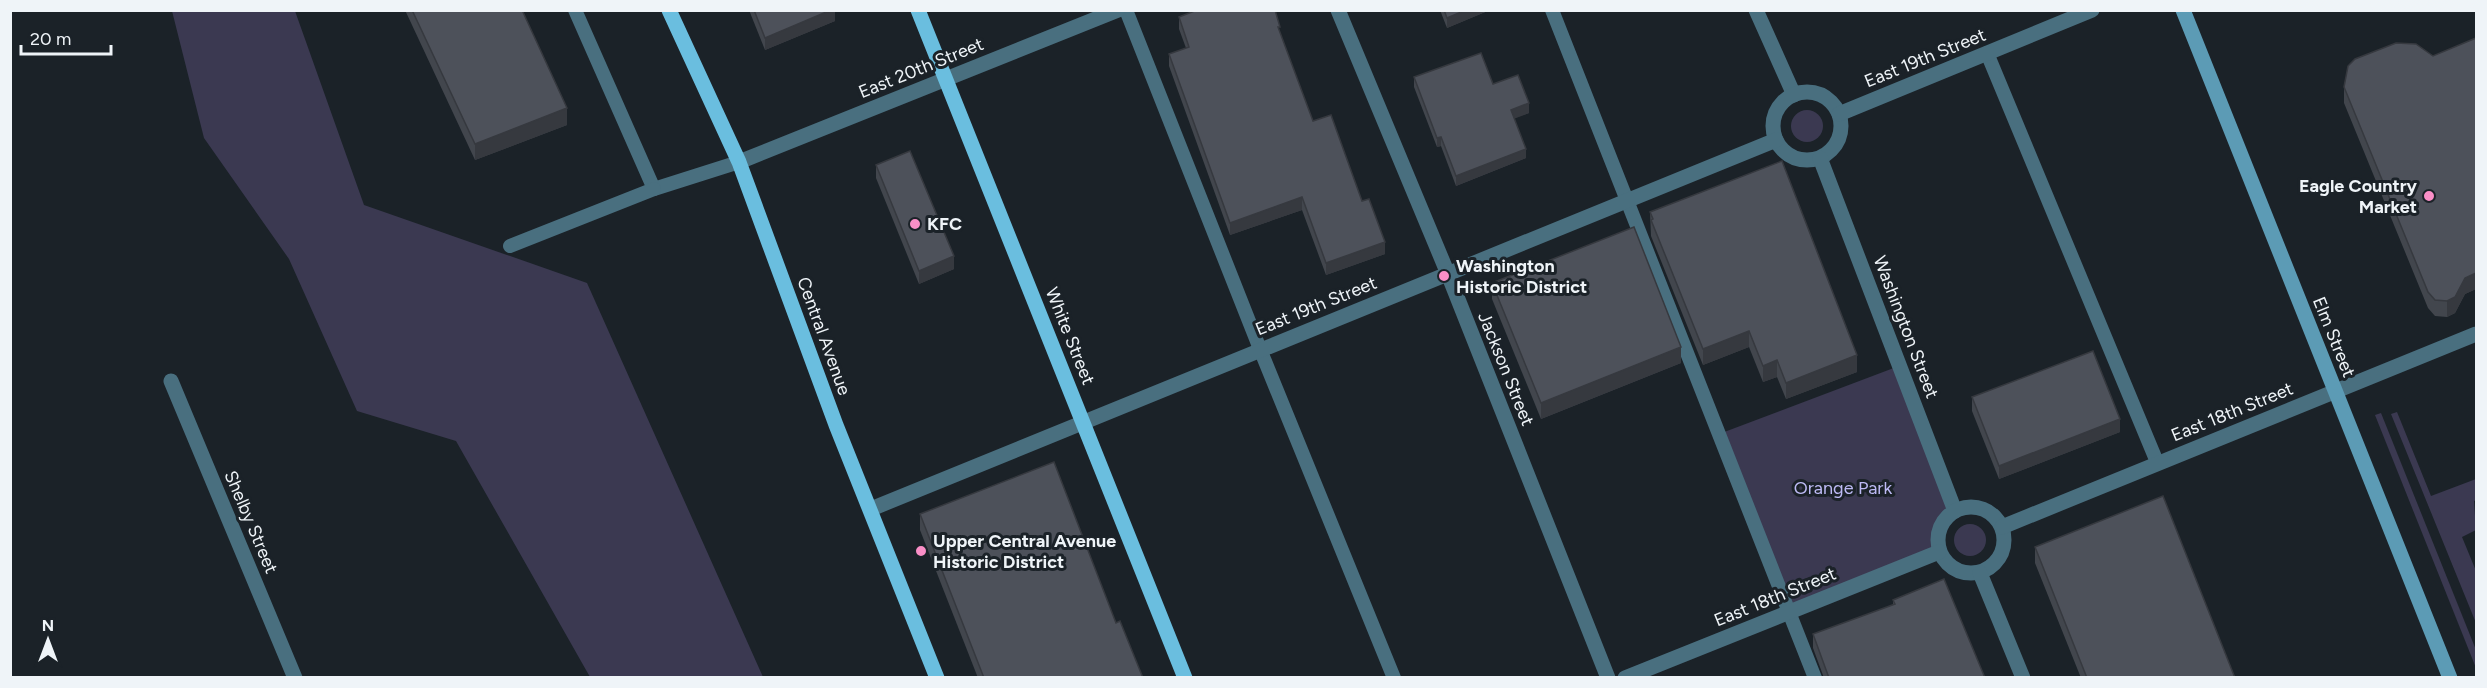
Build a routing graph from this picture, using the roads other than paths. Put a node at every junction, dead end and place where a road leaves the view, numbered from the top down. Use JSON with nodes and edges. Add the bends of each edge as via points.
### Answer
{"nodes":[{"id":1,"x":575,"y":10,"type":"edge"},
{"id":2,"x":669,"y":10,"type":"edge"},
{"id":3,"x":918,"y":10,"type":"edge"},
{"id":4,"x":1118,"y":10,"type":"edge"},
{"id":5,"x":1126,"y":10,"type":"edge"},
{"id":6,"x":1338,"y":10,"type":"edge"},
{"id":7,"x":1552,"y":10,"type":"edge"},
{"id":8,"x":1756,"y":10,"type":"edge"},
{"id":9,"x":2092,"y":10,"type":"edge"},
{"id":10,"x":2183,"y":10,"type":"edge"},
{"id":11,"x":1988,"y":53,"type":"junction"},
{"id":12,"x":945,"y":80,"type":"junction"},
{"id":13,"x":1794,"y":95,"type":"junction"},
{"id":14,"x":1839,"y":114,"type":"junction"},
{"id":15,"x":1776,"y":140,"type":"junction"},
{"id":16,"x":1820,"y":158,"type":"junction"},
{"id":17,"x":740,"y":162,"type":"junction"},
{"id":18,"x":654,"y":189,"type":"junction"},
{"id":19,"x":1627,"y":202,"type":"junction"},
{"id":20,"x":510,"y":246,"type":"dead end"},
{"id":21,"x":1448,"y":274,"type":"junction"},
{"id":22,"x":2476,"y":334,"type":"edge"},
{"id":23,"x":1260,"y":349,"type":"junction"},
{"id":24,"x":171,"y":381,"type":"dead end"},
{"id":25,"x":2335,"y":391,"type":"junction"},
{"id":26,"x":1084,"y":422,"type":"junction"},
{"id":27,"x":2157,"y":462,"type":"junction"},
{"id":28,"x":871,"y":509,"type":"junction"},
{"id":29,"x":1955,"y":511,"type":"junction"},
{"id":30,"x":2002,"y":527,"type":"junction"},
{"id":31,"x":1939,"y":552,"type":"junction"},
{"id":32,"x":1980,"y":573,"type":"junction"},
{"id":33,"x":1788,"y":612,"type":"junction"},
{"id":34,"x":295,"y":678,"type":"edge"},
{"id":35,"x":937,"y":678,"type":"edge"},
{"id":36,"x":1185,"y":678,"type":"edge"},
{"id":37,"x":1394,"y":678,"type":"edge"},
{"id":38,"x":1608,"y":678,"type":"edge"},
{"id":39,"x":1625,"y":678,"type":"edge"},
{"id":40,"x":1815,"y":678,"type":"edge"},
{"id":41,"x":2023,"y":678,"type":"edge"},
{"id":42,"x":2450,"y":678,"type":"edge"}],
"edges":[{"from":1,"to":18,"type":"lane"},
{"from":2,"to":17,"type":"main road","name":"Central Avenue"},
{"from":3,"to":12,"type":"main road","name":"White Street"},
{"from":4,"to":12,"type":"street","name":"East 20th Street"},
{"from":5,"to":23,"type":"lane"},
{"from":6,"to":21,"type":"street","name":"Jackson Street"},
{"from":7,"to":19,"type":"lane"},
{"from":8,"to":13,"type":"street"},
{"from":9,"to":11,"type":"street","name":"East 19th Street"},
{"from":10,"to":25,"type":"main road","name":"Elm Street"},
{"from":11,"to":14,"type":"street","name":"East 19th Street"},
{"from":11,"to":27,"type":"lane"},
{"from":12,"to":17,"type":"street","name":"East 20th Street"},
{"from":12,"to":26,"type":"main road","name":"White Street"},
{"from":13,"to":14,"type":"street","via":[[1816,93],[1834,105]]},
{"from":13,"to":15,"type":"street","via":[[1778,109],[1774,119]]},
{"from":14,"to":16,"type":"street","via":[[1840,135],[1829,153]]},
{"from":15,"to":16,"type":"street","via":[[1794,157]]},
{"from":15,"to":19,"type":"street","name":"East 19th Street"},
{"from":16,"to":29,"type":"street","name":"Washington Street"},
{"from":17,"to":18,"type":"lane"},
{"from":17,"to":28,"type":"main road","name":"Central Avenue","via":[[836,425]]},
{"from":18,"to":20,"type":"lane"},
{"from":19,"to":21,"type":"street","name":"East 19th Street"},
{"from":19,"to":33,"type":"lane"},
{"from":21,"to":23,"type":"street","name":"East 19th Street"},
{"from":21,"to":38,"type":"street","name":"Jackson Street"},
{"from":22,"to":25,"type":"street","name":"East 18th Street"},
{"from":23,"to":26,"type":"street","name":"East 19th Street"},
{"from":23,"to":37,"type":"lane"},
{"from":24,"to":34,"type":"street","name":"Shelby Street"},
{"from":25,"to":27,"type":"street","name":"East 18th Street"},
{"from":25,"to":42,"type":"main road","name":"Elm Street"},
{"from":26,"to":28,"type":"street","name":"East 19th Street"},
{"from":26,"to":36,"type":"main road","name":"White Street"},
{"from":27,"to":30,"type":"street","name":"East 18th Street"},
{"from":28,"to":35,"type":"main road","name":"Central Avenue"},
{"from":29,"to":30,"type":"street","via":[[1968,507],[1982,509]]},
{"from":29,"to":31,"type":"street","via":[[1939,529]]},
{"from":30,"to":32,"type":"street","via":[[2002,555]]},
{"from":31,"to":32,"type":"street","via":[[1956,571]]},
{"from":31,"to":33,"type":"street","name":"East 18th Street"},
{"from":32,"to":41,"type":"street"},
{"from":33,"to":39,"type":"street","name":"East 18th Street"},
{"from":33,"to":40,"type":"lane"}]}
